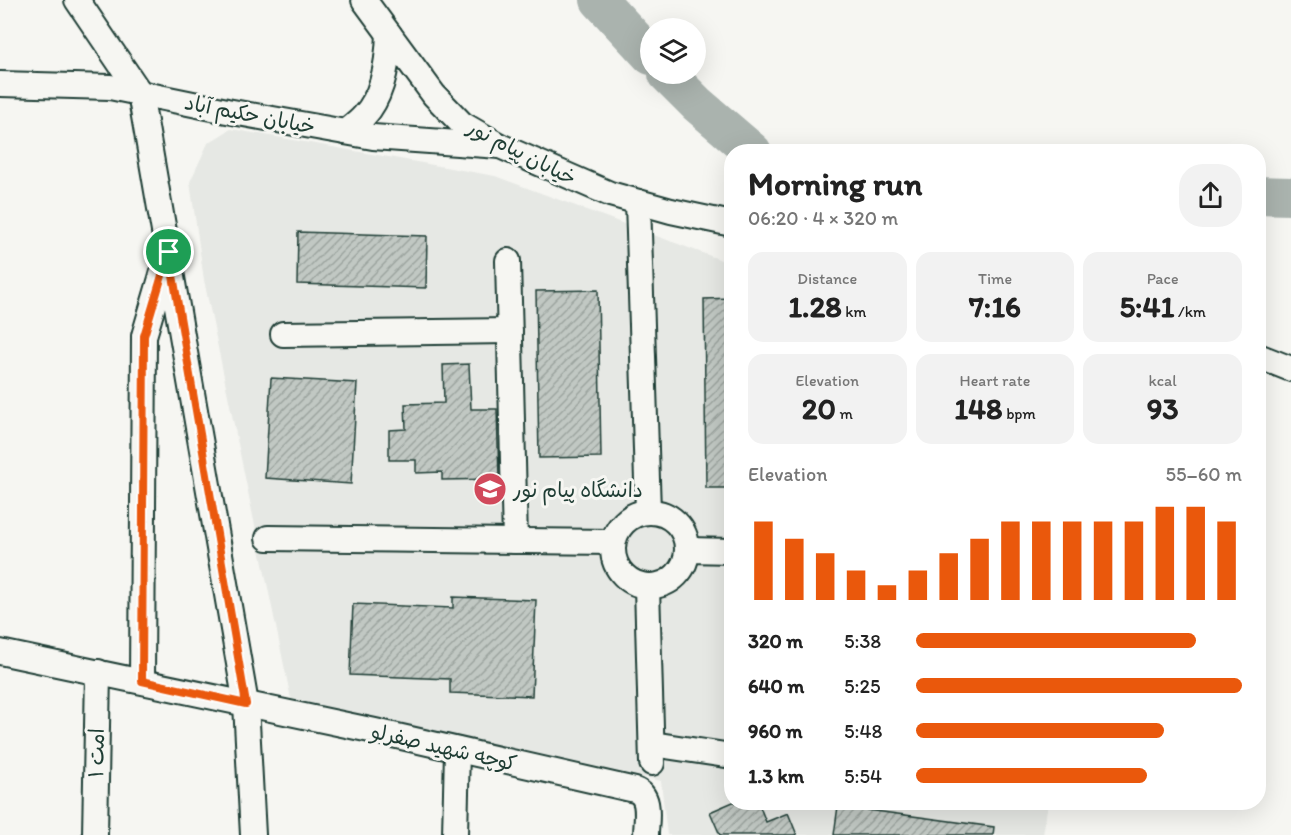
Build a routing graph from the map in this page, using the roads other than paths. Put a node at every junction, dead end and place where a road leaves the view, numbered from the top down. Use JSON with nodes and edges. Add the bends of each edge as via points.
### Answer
{"nodes":[{"id":1,"x":77,"y":0,"type":"edge"},
{"id":2,"x":364,"y":0,"type":"edge"},
{"id":3,"x":389,"y":34,"type":"junction"},
{"id":4,"x":0,"y":84,"type":"edge"},
{"id":5,"x":140,"y":93,"type":"junction"},
{"id":6,"x":346,"y":132,"type":"junction"},
{"id":7,"x":500,"y":146,"type":"junction"},
{"id":8,"x":638,"y":202,"type":"junction"},
{"id":9,"x":724,"y":222,"type":"edge"},
{"id":10,"x":169,"y":252,"type":"junction"},
{"id":11,"x":508,"y":261,"type":"dead end"},
{"id":12,"x":510,"y":331,"type":"junction"},
{"id":13,"x":283,"y":334,"type":"dead end"},
{"id":14,"x":1266,"y":359,"type":"edge"},
{"id":15,"x":1291,"y":369,"type":"edge"},
{"id":16,"x":648,"y":511,"type":"junction"},
{"id":17,"x":268,"y":538,"type":"dead end"},
{"id":18,"x":515,"y":541,"type":"junction"},
{"id":19,"x":614,"y":542,"type":"junction"},
{"id":20,"x":688,"y":550,"type":"junction"},
{"id":21,"x":724,"y":551,"type":"edge"},
{"id":22,"x":647,"y":587,"type":"junction"},
{"id":23,"x":0,"y":652,"type":"edge"},
{"id":24,"x":99,"y":672,"type":"junction"},
{"id":25,"x":142,"y":681,"type":"junction"},
{"id":26,"x":246,"y":704,"type":"junction"},
{"id":27,"x":457,"y":750,"type":"junction"},
{"id":28,"x":724,"y":756,"type":"edge"},
{"id":29,"x":94,"y":835,"type":"edge"},
{"id":30,"x":253,"y":835,"type":"edge"},
{"id":31,"x":456,"y":835,"type":"edge"},
{"id":32,"x":646,"y":835,"type":"edge"}],
"edges":[{"from":1,"to":5,"type":"street"},
{"from":2,"to":3,"type":"street","name":"خیابان پیام نور"},
{"from":3,"to":6,"type":"street","via":[[388,58],[378,92],[366,114]]},
{"from":3,"to":7,"type":"street","name":"خیابان پیام نور","via":[[434,95],[462,124]]},
{"from":4,"to":5,"type":"street","name":"خیابان حکیم آباد","via":[[110,87]]},
{"from":5,"to":6,"type":"street","name":"خیابان حکیم آباد"},
{"from":5,"to":10,"type":"street"},
{"from":6,"to":7,"type":"street","name":"خیابان حکیم آباد"},
{"from":7,"to":8,"type":"street","name":"خیابان پیام نور"},
{"from":8,"to":9,"type":"street","name":"خیابان پیام نور"},
{"from":8,"to":16,"type":"street"},
{"from":10,"to":25,"type":"street","via":[[144,336]]},
{"from":10,"to":26,"type":"street"},
{"from":11,"to":12,"type":"street"},
{"from":12,"to":13,"type":"street"},
{"from":12,"to":18,"type":"street"},
{"from":14,"to":15,"type":"street"},
{"from":16,"to":19,"type":"street","via":[[626,521]]},
{"from":16,"to":20,"type":"street","via":[[672,518],[681,527]]},
{"from":17,"to":18,"type":"street"},
{"from":18,"to":19,"type":"street"},
{"from":19,"to":22,"type":"street","via":[[617,566],[635,583]]},
{"from":20,"to":21,"type":"street"},
{"from":20,"to":22,"type":"street","via":[[683,567],[671,581]]},
{"from":22,"to":28,"type":"street","via":[[652,753]]},
{"from":23,"to":24,"type":"street","name":"کوچه شهید صفرلو"},
{"from":24,"to":25,"type":"street","name":"کوچه شهید صفرلو"},
{"from":24,"to":29,"type":"street","name":"امت ۱"},
{"from":25,"to":26,"type":"street","name":"کوچه شهید صفرلو"},
{"from":26,"to":27,"type":"street","name":"کوچه شهید صفرلو"},
{"from":26,"to":30,"type":"street"},
{"from":27,"to":31,"type":"street"},
{"from":27,"to":32,"type":"street","name":"کوچه شهید صفرلو","via":[[642,792],[646,799]]}]}
